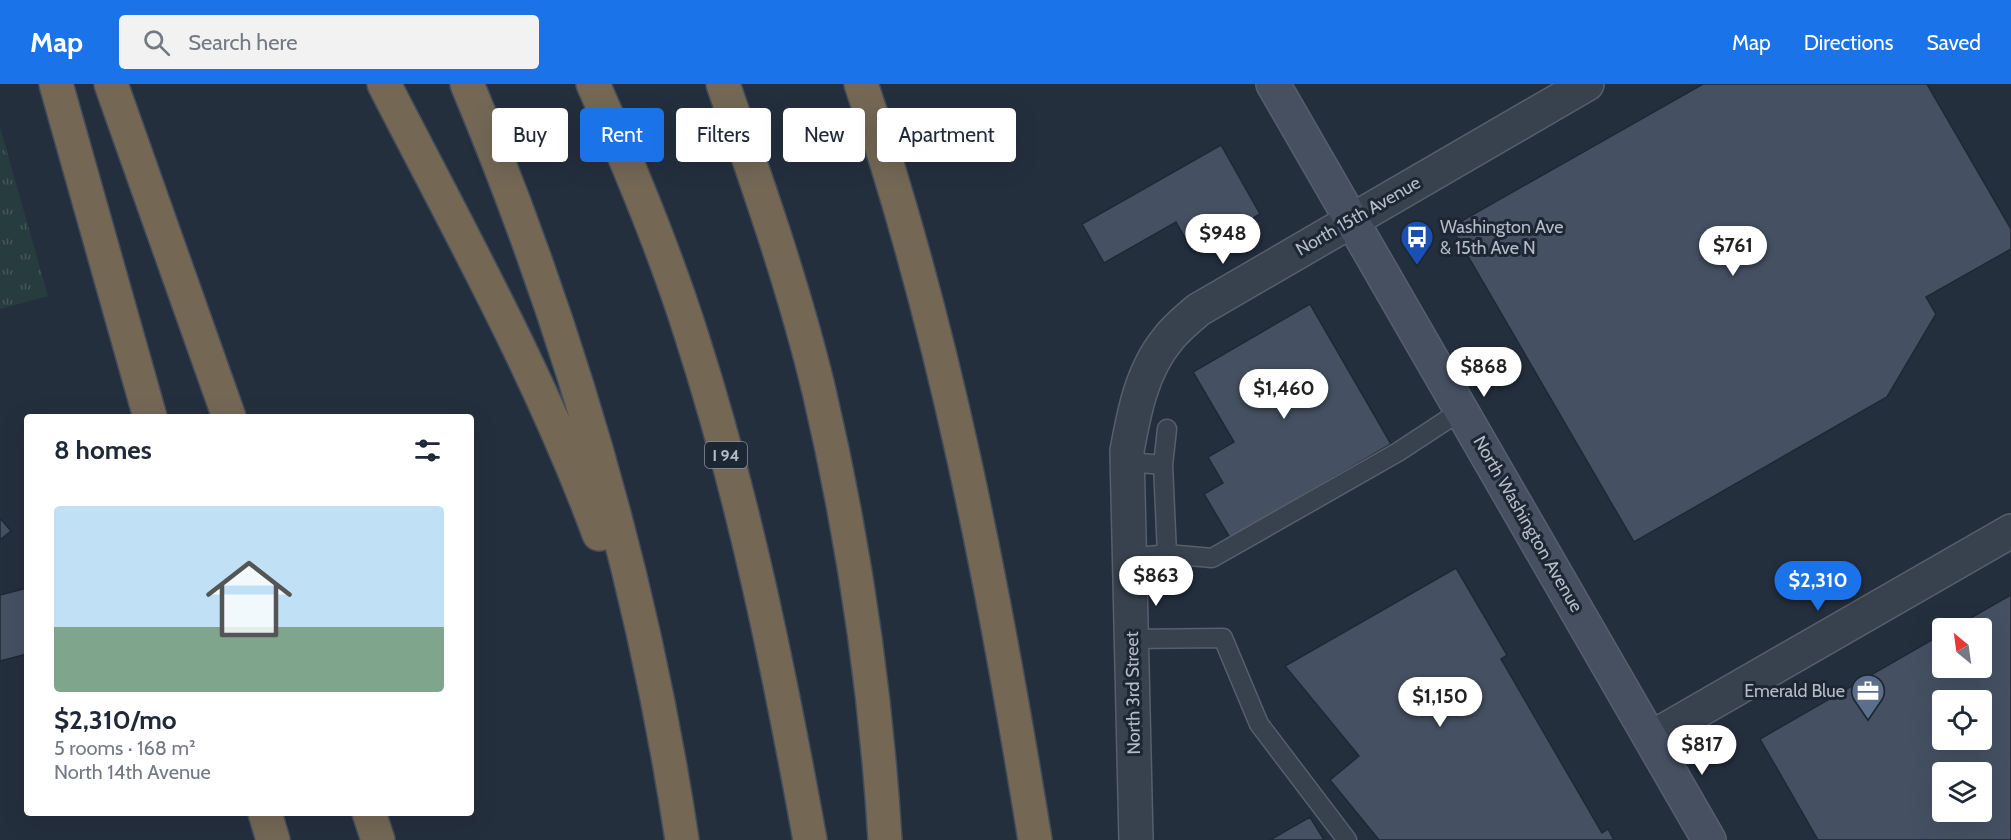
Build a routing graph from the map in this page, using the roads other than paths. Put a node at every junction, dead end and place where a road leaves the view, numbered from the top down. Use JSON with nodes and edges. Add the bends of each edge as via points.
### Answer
{"nodes":[{"id":1,"x":56,"y":84,"type":"edge"},
{"id":2,"x":111,"y":84,"type":"edge"},
{"id":3,"x":384,"y":84,"type":"edge"},
{"id":4,"x":467,"y":84,"type":"edge"},
{"id":5,"x":593,"y":84,"type":"edge"},
{"id":6,"x":723,"y":84,"type":"edge"},
{"id":7,"x":861,"y":84,"type":"edge"},
{"id":8,"x":1273,"y":84,"type":"edge"},
{"id":9,"x":1587,"y":84,"type":"edge"},
{"id":10,"x":1351,"y":219,"type":"junction"},
{"id":11,"x":1148,"y":370,"type":"joint"},
{"id":12,"x":1462,"y":410,"type":"junction"},
{"id":13,"x":149,"y":414,"type":"edge"},
{"id":14,"x":228,"y":414,"type":"edge"},
{"id":15,"x":1167,"y":429,"type":"dead end"},
{"id":16,"x":1128,"y":462,"type":"junction"},
{"id":17,"x":1163,"y":465,"type":"junction"},
{"id":18,"x":1165,"y":505,"type":"junction"},
{"id":19,"x":1129,"y":506,"type":"junction"},
{"id":20,"x":2011,"y":531,"type":"edge"},
{"id":21,"x":1167,"y":554,"type":"junction"},
{"id":22,"x":1130,"y":558,"type":"junction"},
{"id":23,"x":1132,"y":639,"type":"junction"},
{"id":24,"x":1001,"y":643,"type":"junction"},
{"id":25,"x":656,"y":690,"type":"junction"},
{"id":26,"x":1651,"y":738,"type":"junction"},
{"id":27,"x":266,"y":816,"type":"edge"},
{"id":28,"x":370,"y":816,"type":"edge"},
{"id":29,"x":273,"y":840,"type":"edge"},
{"id":30,"x":378,"y":840,"type":"edge"},
{"id":31,"x":682,"y":840,"type":"edge"},
{"id":32,"x":810,"y":840,"type":"edge"},
{"id":33,"x":885,"y":840,"type":"edge"},
{"id":34,"x":1024,"y":840,"type":"edge"},
{"id":35,"x":1035,"y":840,"type":"edge"},
{"id":36,"x":1136,"y":840,"type":"edge"},
{"id":37,"x":1347,"y":840,"type":"edge"},
{"id":38,"x":1709,"y":840,"type":"edge"}],
"edges":[{"from":1,"to":13,"type":"highway"},
{"from":2,"to":14,"type":"highway"},
{"from":3,"to":25,"type":"highway","via":[[489,285],[555,425]]},
{"from":4,"to":25,"type":"highway","via":[[535,255],[622,543]]},
{"from":5,"to":32,"type":"highway","number":"I 94","via":[[667,265],[716,419],[776,653]]},
{"from":6,"to":33,"type":"highway","via":[[801,324],[831,448],[874,715]]},
{"from":7,"to":24,"type":"highway","via":[[931,322]]},
{"from":8,"to":10,"type":"main road","name":"North Washington Avenue"},
{"from":9,"to":10,"type":"street","name":"North 15th Avenue"},
{"from":10,"to":11,"type":"street","name":"North 15th Avenue","via":[[1198,310],[1167,339]]},
{"from":10,"to":12,"type":"main road","name":"North Washington Avenue"},
{"from":11,"to":16,"type":"street","name":"North 3rd Street","via":[[1134,412]]},
{"from":12,"to":21,"type":"lane","via":[[1398,452],[1212,558]]},
{"from":12,"to":26,"type":"main road","name":"North Washington Avenue"},
{"from":15,"to":17,"type":"lane"},
{"from":16,"to":17,"type":"lane"},
{"from":16,"to":19,"type":"street","name":"North 3rd Street"},
{"from":17,"to":18,"type":"lane"},
{"from":18,"to":19,"type":"lane"},
{"from":18,"to":21,"type":"lane"},
{"from":19,"to":22,"type":"street","name":"North 3rd Street"},
{"from":20,"to":26,"type":"street"},
{"from":21,"to":22,"type":"lane"},
{"from":22,"to":23,"type":"street","name":"North 3rd Street"},
{"from":23,"to":36,"type":"street","name":"North 3rd Street"},
{"from":23,"to":37,"type":"lane","via":[[1223,638],[1259,724]]},
{"from":24,"to":34,"type":"highway"},
{"from":24,"to":35,"type":"highway"},
{"from":25,"to":31,"type":"highway"},
{"from":26,"to":38,"type":"main road","name":"North Washington Avenue"},
{"from":27,"to":29,"type":"highway"},
{"from":28,"to":30,"type":"highway"}]}
